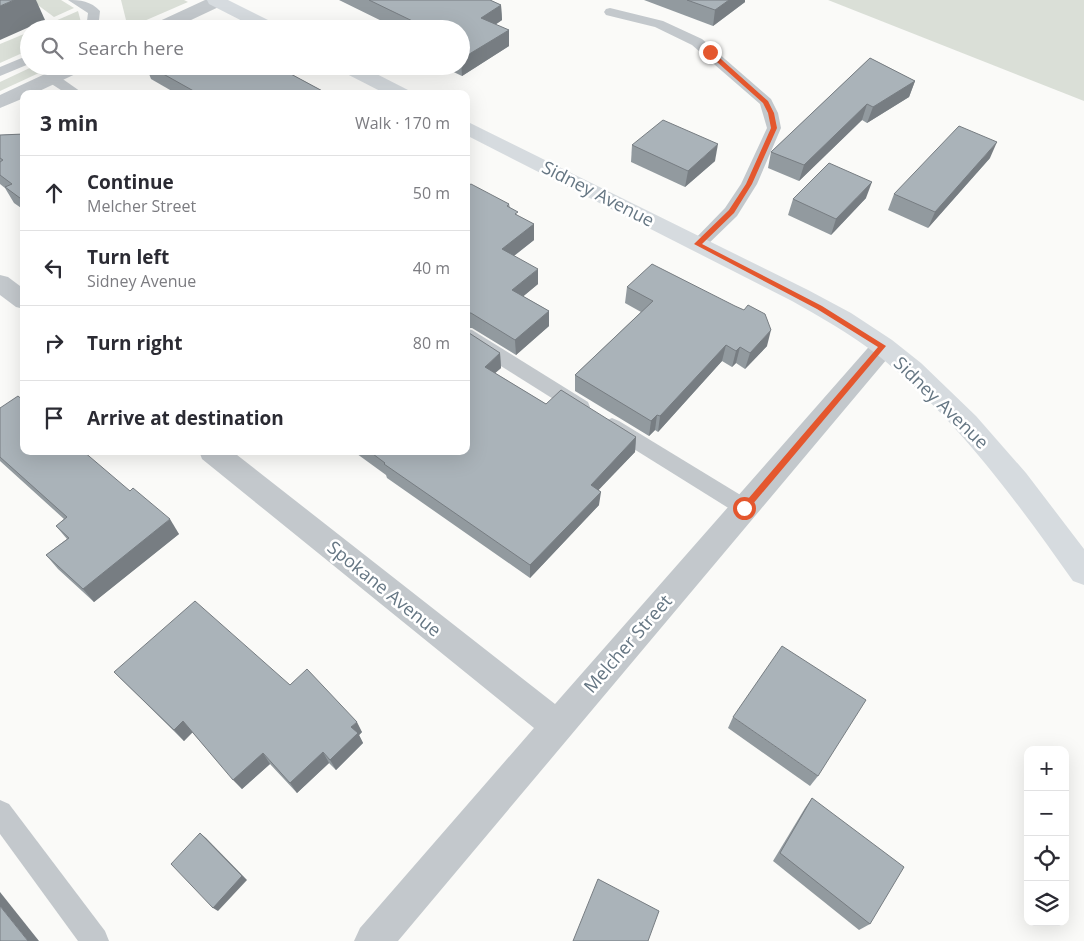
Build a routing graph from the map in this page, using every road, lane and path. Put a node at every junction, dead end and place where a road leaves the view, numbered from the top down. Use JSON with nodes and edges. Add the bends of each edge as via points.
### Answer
{"nodes":[{"id":1,"x":74,"y":0,"type":"edge"},
{"id":2,"x":217,"y":0,"type":"edge"},
{"id":3,"x":610,"y":12,"type":"dead end"},
{"id":4,"x":93,"y":20,"type":"edge"},
{"id":5,"x":176,"y":20,"type":"edge"},
{"id":6,"x":255,"y":20,"type":"edge"},
{"id":7,"x":20,"y":63,"type":"edge"},
{"id":8,"x":0,"y":72,"type":"edge"},
{"id":9,"x":58,"y":75,"type":"edge"},
{"id":10,"x":363,"y":75,"type":"edge"},
{"id":11,"x":52,"y":78,"type":"junction"},
{"id":12,"x":26,"y":90,"type":"edge"},
{"id":13,"x":71,"y":90,"type":"edge"},
{"id":14,"x":392,"y":90,"type":"edge"},
{"id":15,"x":20,"y":93,"type":"edge"},
{"id":16,"x":0,"y":102,"type":"edge"},
{"id":17,"x":470,"y":129,"type":"edge"},
{"id":18,"x":698,"y":244,"type":"junction"},
{"id":19,"x":0,"y":282,"type":"edge"},
{"id":20,"x":20,"y":299,"type":"edge"},
{"id":21,"x":470,"y":337,"type":"edge"},
{"id":22,"x":883,"y":346,"type":"junction"},
{"id":23,"x":217,"y":455,"type":"edge"},
{"id":24,"x":744,"y":508,"type":"junction"},
{"id":25,"x":1084,"y":572,"type":"edge"},
{"id":26,"x":557,"y":726,"type":"junction"},
{"id":27,"x":0,"y":814,"type":"edge"},
{"id":28,"x":95,"y":941,"type":"edge"},
{"id":29,"x":373,"y":941,"type":"edge"}],
"edges":[{"from":1,"to":4,"type":"lane","via":[[94,11]]},
{"from":2,"to":5,"type":"street"},
{"from":2,"to":6,"type":"main road"},
{"from":3,"to":18,"type":"lane","via":[[659,24],[697,42],[766,102],[771,113],[774,128],[749,184],[731,212]]},
{"from":7,"to":8,"type":"lane"},
{"from":9,"to":11,"type":"street"},
{"from":10,"to":14,"type":"main road"},
{"from":11,"to":12,"type":"street"},
{"from":11,"to":13,"type":"lane"},
{"from":15,"to":16,"type":"street"},
{"from":17,"to":18,"type":"main road","name":"Sidney Avenue"},
{"from":18,"to":22,"type":"main road","name":"Sidney Avenue","via":[[820,307]]},
{"from":19,"to":20,"type":"street"},
{"from":21,"to":24,"type":"lane"},
{"from":22,"to":24,"type":"street","name":"Melcher Street"},
{"from":22,"to":25,"type":"main road","name":"Sidney Avenue","via":[[970,427],[1034,503]]},
{"from":23,"to":26,"type":"street","name":"Spokane Avenue"},
{"from":24,"to":26,"type":"street","name":"Melcher Street"},
{"from":26,"to":29,"type":"street","name":"Melcher Street"},
{"from":27,"to":28,"type":"lane"}]}
